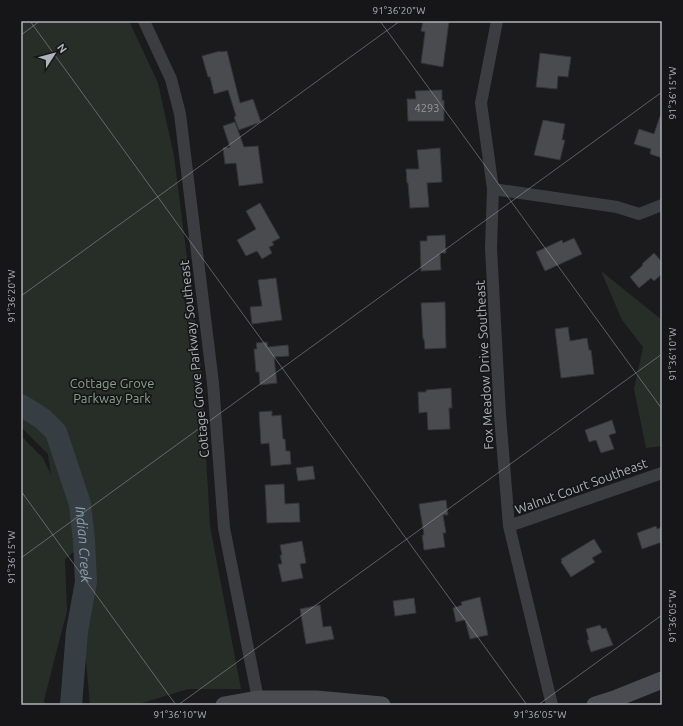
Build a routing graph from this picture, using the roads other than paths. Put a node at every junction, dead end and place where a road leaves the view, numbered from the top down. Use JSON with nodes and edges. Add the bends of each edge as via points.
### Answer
{"nodes":[{"id":1,"x":144,"y":21,"type":"edge"},
{"id":2,"x":497,"y":21,"type":"edge"},
{"id":3,"x":493,"y":190,"type":"junction"},
{"id":4,"x":662,"y":205,"type":"edge"},
{"id":5,"x":662,"y":473,"type":"edge"},
{"id":6,"x":509,"y":526,"type":"junction"},
{"id":7,"x":662,"y":680,"type":"edge"},
{"id":8,"x":258,"y":699,"type":"junction"},
{"id":9,"x":224,"y":705,"type":"edge"},
{"id":10,"x":382,"y":705,"type":"edge"},
{"id":11,"x":552,"y":705,"type":"edge"},
{"id":12,"x":595,"y":705,"type":"edge"}],
"edges":[{"from":1,"to":8,"type":"street","name":"Cottage Grove Parkway Southeast","via":[[171,79],[180,114],[213,383],[224,528]]},
{"from":2,"to":3,"type":"street","name":"Fox Meadow Drive Southeast","via":[[481,103]]},
{"from":3,"to":4,"type":"street","via":[[616,207],[638,214]]},
{"from":3,"to":6,"type":"street","name":"Fox Meadow Drive Southeast","via":[[491,248]]},
{"from":5,"to":6,"type":"street","name":"Walnut Court Southeast"},
{"from":6,"to":11,"type":"street","name":"Fox Meadow Drive Southeast"},
{"from":7,"to":12,"type":"main road"},
{"from":8,"to":9,"type":"main road"},
{"from":8,"to":10,"type":"main road","via":[[316,699]]}]}
